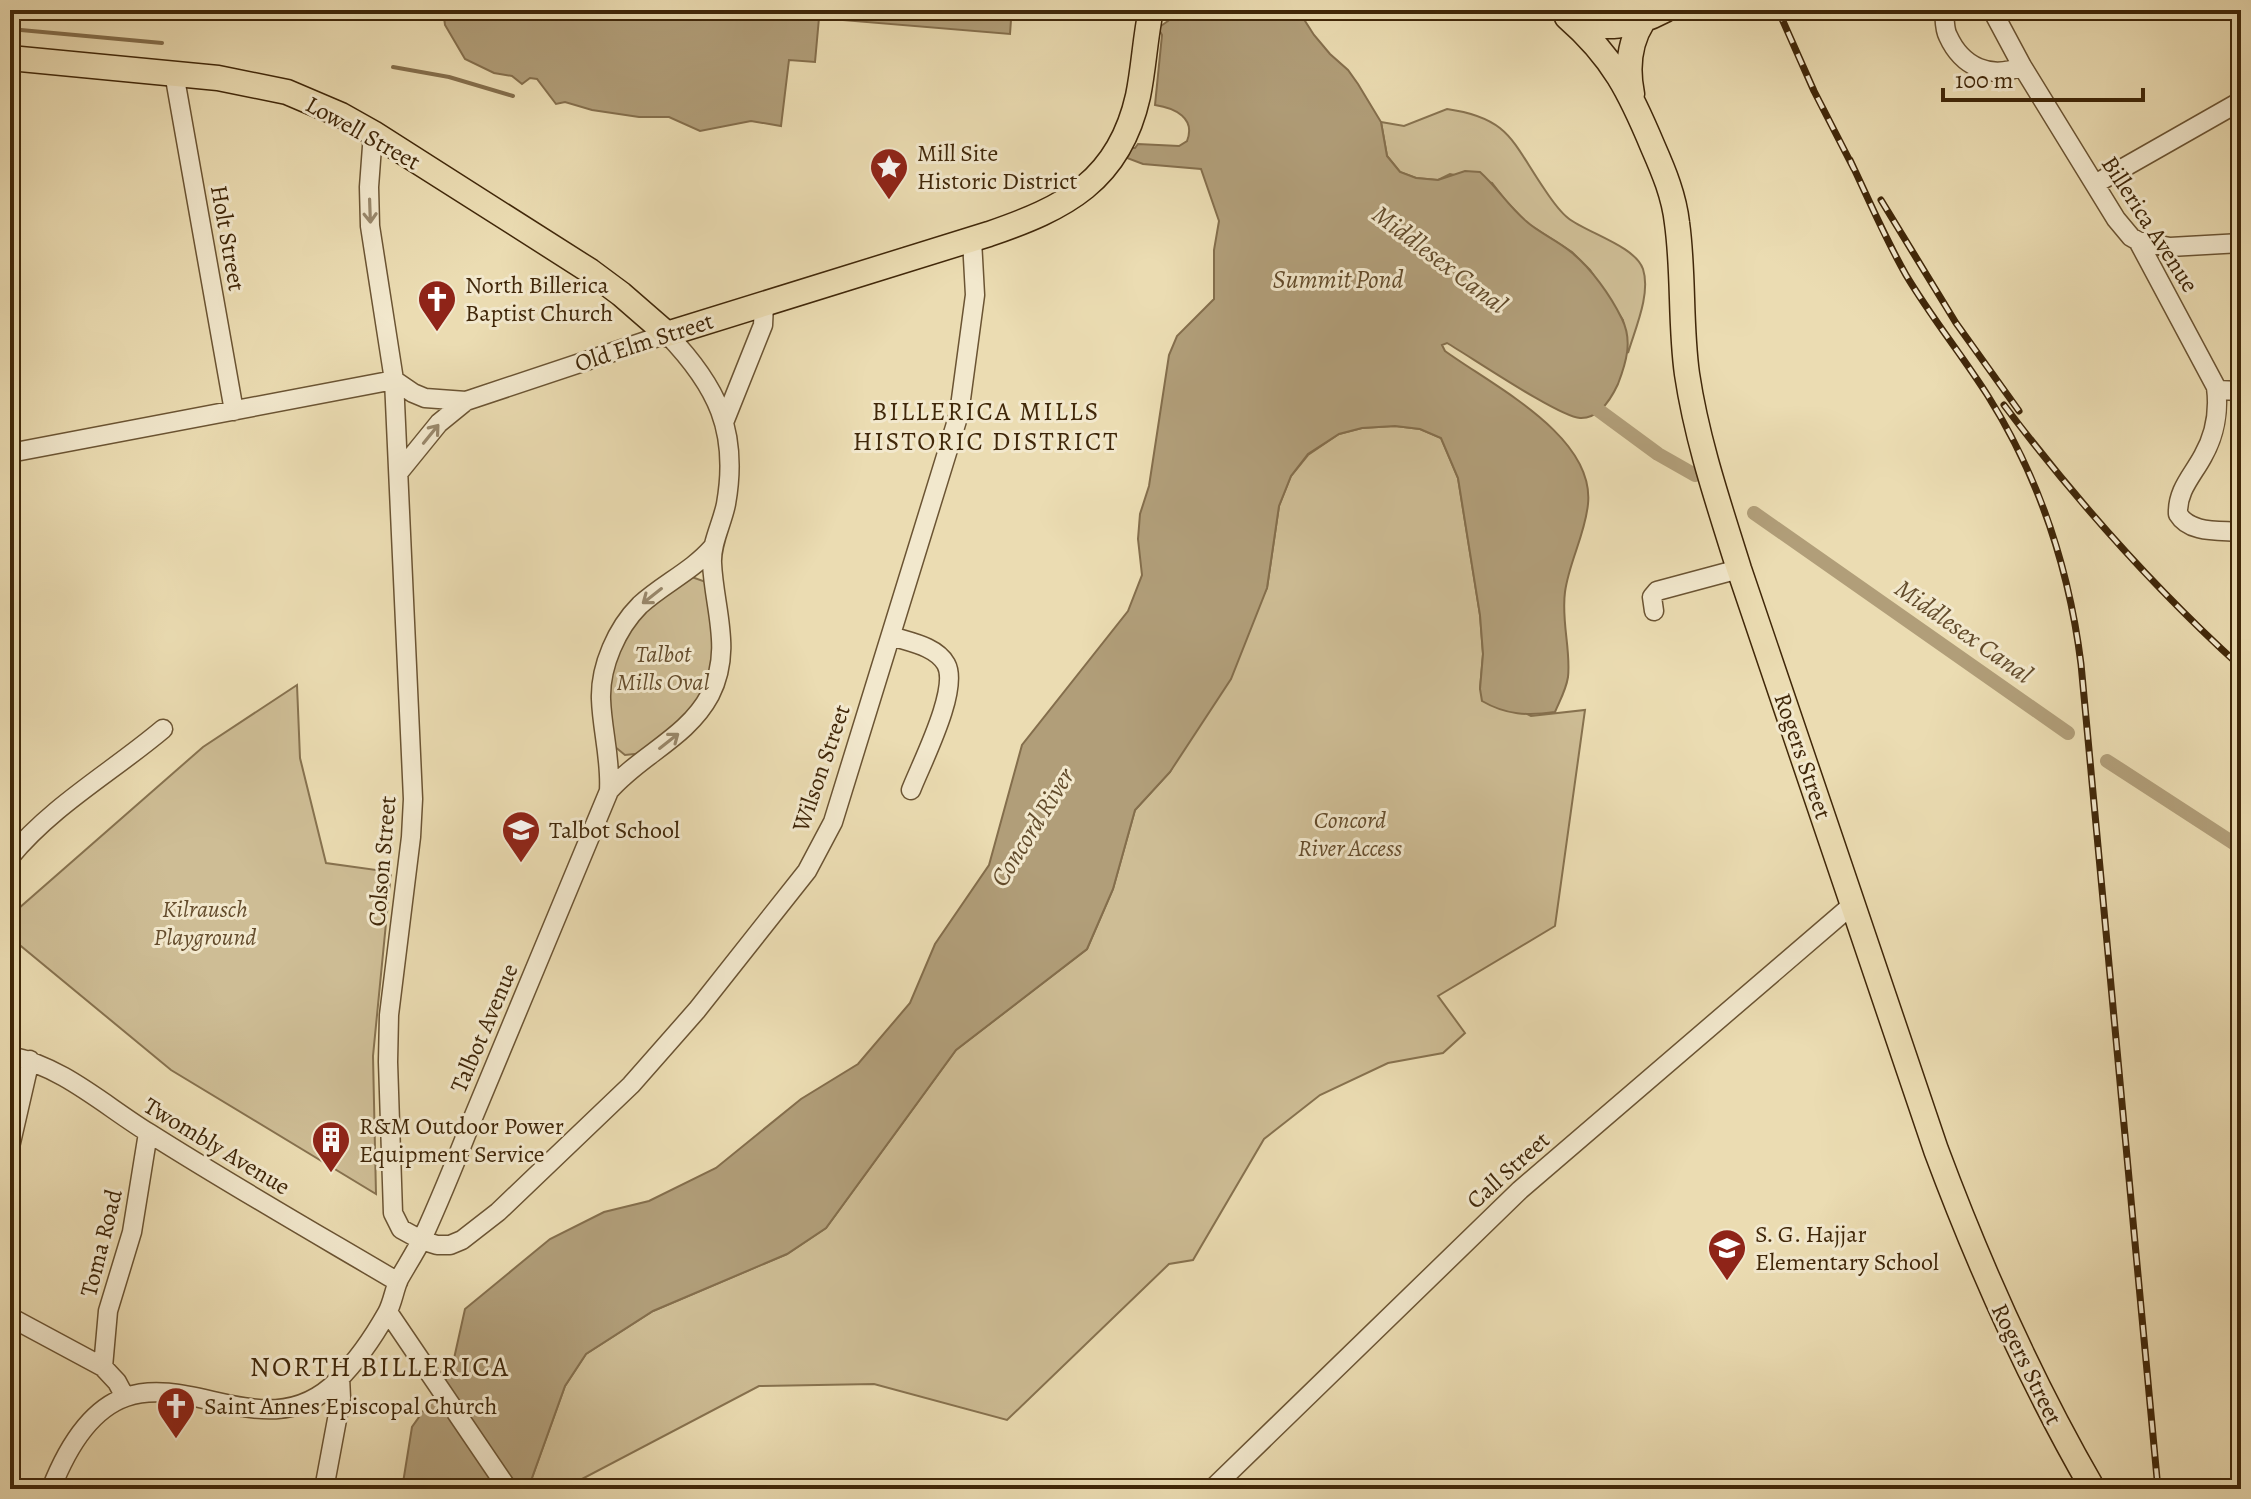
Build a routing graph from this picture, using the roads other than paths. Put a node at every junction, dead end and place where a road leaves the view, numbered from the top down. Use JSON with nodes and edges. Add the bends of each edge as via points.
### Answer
{"nodes":[{"id":1,"x":1944,"y":10,"type":"edge"},
{"id":2,"x":1992,"y":10,"type":"edge"},
{"id":3,"x":1150,"y":14,"type":"edge"},
{"id":4,"x":1560,"y":14,"type":"edge"},
{"id":5,"x":1654,"y":16,"type":"edge"},
{"id":6,"x":10,"y":58,"type":"edge"},
{"id":7,"x":2022,"y":66,"type":"junction"},
{"id":8,"x":174,"y":73,"type":"junction"},
{"id":9,"x":1632,"y":96,"type":"junction"},
{"id":10,"x":2241,"y":101,"type":"edge"},
{"id":11,"x":373,"y":133,"type":"junction"},
{"id":12,"x":2095,"y":184,"type":"junction"},
{"id":13,"x":972,"y":240,"type":"junction"},
{"id":14,"x":2138,"y":241,"type":"junction"},
{"id":15,"x":2241,"y":243,"type":"edge"},
{"id":16,"x":764,"y":304,"type":"junction"},
{"id":17,"x":667,"y":334,"type":"junction"},
{"id":18,"x":394,"y":380,"type":"junction"},
{"id":19,"x":2217,"y":390,"type":"junction"},
{"id":20,"x":2241,"y":391,"type":"edge"},
{"id":21,"x":466,"y":401,"type":"junction"},
{"id":22,"x":234,"y":411,"type":"junction"},
{"id":23,"x":725,"y":420,"type":"junction"},
{"id":24,"x":10,"y":453,"type":"edge"},
{"id":25,"x":400,"y":471,"type":"junction"},
{"id":26,"x":2241,"y":532,"type":"edge"},
{"id":27,"x":712,"y":548,"type":"junction"},
{"id":28,"x":1739,"y":569,"type":"junction"},
{"id":29,"x":1654,"y":611,"type":"dead end"},
{"id":30,"x":891,"y":636,"type":"junction"},
{"id":31,"x":163,"y":729,"type":"dead end"},
{"id":32,"x":911,"y":790,"type":"dead end"},
{"id":33,"x":609,"y":791,"type":"junction"},
{"id":34,"x":10,"y":857,"type":"edge"},
{"id":35,"x":1852,"y":905,"type":"junction"},
{"id":36,"x":10,"y":1056,"type":"edge"},
{"id":37,"x":30,"y":1060,"type":"junction"},
{"id":38,"x":148,"y":1133,"type":"junction"},
{"id":39,"x":10,"y":1147,"type":"edge"},
{"id":40,"x":421,"y":1240,"type":"junction"},
{"id":41,"x":398,"y":1282,"type":"junction"},
{"id":42,"x":388,"y":1312,"type":"junction"},
{"id":43,"x":10,"y":1317,"type":"edge"},
{"id":44,"x":103,"y":1367,"type":"junction"},
{"id":45,"x":340,"y":1377,"type":"junction"},
{"id":46,"x":125,"y":1397,"type":"junction"},
{"id":47,"x":51,"y":1489,"type":"edge"},
{"id":48,"x":324,"y":1489,"type":"edge"},
{"id":49,"x":508,"y":1489,"type":"edge"},
{"id":50,"x":1212,"y":1489,"type":"edge"},
{"id":51,"x":2093,"y":1489,"type":"edge"}],
"edges":[{"from":1,"to":7,"type":"street","via":[[1947,35],[1966,62],[1988,73]]},
{"from":2,"to":7,"type":"street","name":"Billerica Avenue"},
{"from":3,"to":13,"type":"main road","name":"Old Elm Street","via":[[1133,115],[1105,169],[1063,205]]},
{"from":4,"to":5,"type":"main road","via":[[1607,27]]},
{"from":4,"to":9,"type":"main road","name":"Rogers Street","via":[[1601,51]]},
{"from":5,"to":9,"type":"main road","via":[[1634,38]]},
{"from":6,"to":8,"type":"main road","name":"Lowell Street"},
{"from":7,"to":12,"type":"street","name":"Billerica Avenue"},
{"from":8,"to":11,"type":"main road","name":"Lowell Street","via":[[287,92]]},
{"from":8,"to":22,"type":"street","name":"Holt Street"},
{"from":9,"to":28,"type":"main road","name":"Rogers Street","via":[[1672,198],[1687,377]]},
{"from":10,"to":12,"type":"street"},
{"from":11,"to":17,"type":"main road","name":"Lowell Street","via":[[590,271]]},
{"from":11,"to":18,"type":"street","name":"Colson Street","one_way":true,"via":[[370,226]]},
{"from":12,"to":14,"type":"street","name":"Billerica Avenue","via":[[2123,229]]},
{"from":13,"to":16,"type":"main road","name":"Old Elm Street"},
{"from":13,"to":30,"type":"street","name":"Wilson Street","via":[[975,295],[961,403]]},
{"from":14,"to":15,"type":"street","via":[[2170,247]]},
{"from":14,"to":19,"type":"street","name":"Billerica Avenue"},
{"from":16,"to":17,"type":"main road","name":"Old Elm Street"},
{"from":16,"to":23,"type":"street","name":"Talbot Avenue","via":[[762,329]]},
{"from":17,"to":21,"type":"street","name":"Old Elm Street"},
{"from":17,"to":23,"type":"street","name":"Talbot Avenue","via":[[708,385]]},
{"from":18,"to":21,"type":"street","name":"Old Elm Street","via":[[425,398]]},
{"from":18,"to":22,"type":"street"},
{"from":18,"to":25,"type":"street","name":"Colson Street"},
{"from":19,"to":20,"type":"street"},
{"from":19,"to":26,"type":"street","via":[[2211,439],[2180,496],[2180,518],[2193,527]]},
{"from":25,"to":21,"type":"street","one_way":true,"via":[[439,423]]},
{"from":22,"to":24,"type":"street"},
{"from":23,"to":27,"type":"street","name":"Talbot Avenue","via":[[729,484]]},
{"from":25,"to":40,"type":"street","name":"Colson Street","via":[[413,799],[388,1062],[393,1213],[401,1229]]},
{"from":27,"to":33,"type":"street","name":"Talbot Avenue","one_way":true,"via":[[640,605],[612,648],[601,697]]},
{"from":33,"to":27,"type":"street","name":"Talbot Avenue","one_way":true,"via":[[677,736],[711,692],[722,653]]},
{"from":28,"to":29,"type":"street","via":[[1657,591],[1652,597]]},
{"from":28,"to":35,"type":"main road","name":"Rogers Street"},
{"from":30,"to":32,"type":"street","via":[[926,647],[946,663],[950,675]]},
{"from":30,"to":40,"type":"street","name":"Wilson Street","via":[[833,822],[798,882],[631,1085],[498,1212],[450,1245]]},
{"from":31,"to":34,"type":"street","via":[[83,789]]},
{"from":33,"to":40,"type":"street","name":"Talbot Avenue"},
{"from":35,"to":50,"type":"street","name":"Call Street","via":[[1520,1190]]},
{"from":35,"to":51,"type":"main road","name":"Rogers Street","via":[[1984,1275]]},
{"from":36,"to":37,"type":"street","name":"Twombly Avenue"},
{"from":37,"to":38,"type":"street","name":"Twombly Avenue"},
{"from":37,"to":39,"type":"street"},
{"from":38,"to":41,"type":"street","name":"Twombly Avenue"},
{"from":38,"to":44,"type":"street","name":"Toma Road","via":[[132,1232],[108,1311]]},
{"from":40,"to":41,"type":"street","name":"Talbot Avenue"},
{"from":41,"to":42,"type":"street"},
{"from":42,"to":45,"type":"street"},
{"from":42,"to":49,"type":"street"},
{"from":43,"to":44,"type":"street"},
{"from":44,"to":46,"type":"street"},
{"from":45,"to":46,"type":"street","via":[[314,1399],[275,1410],[168,1391]]},
{"from":45,"to":48,"type":"street"},
{"from":46,"to":47,"type":"street","via":[[84,1426]]}]}
